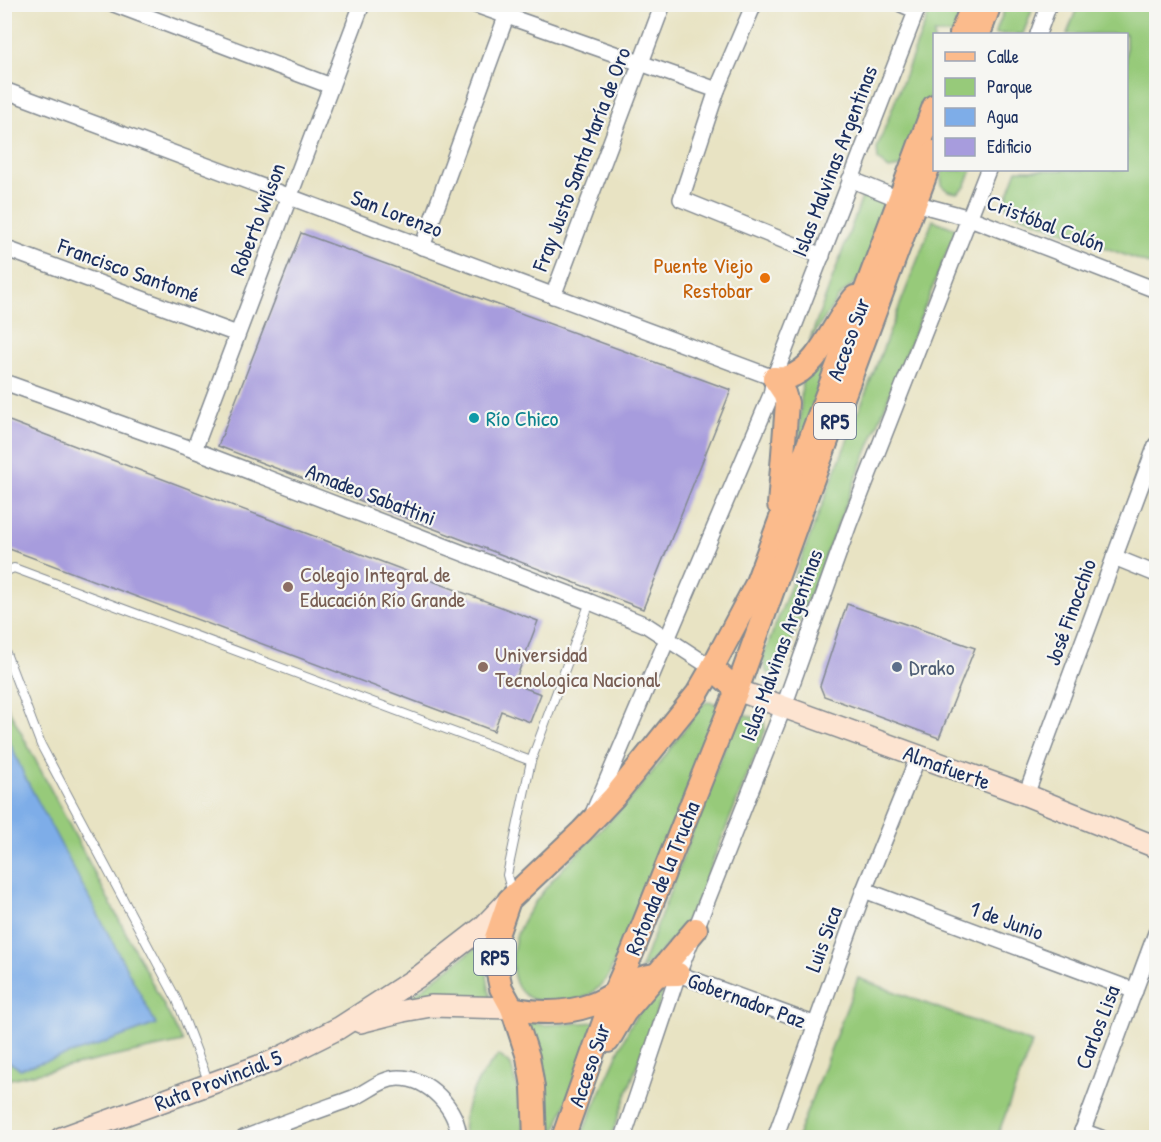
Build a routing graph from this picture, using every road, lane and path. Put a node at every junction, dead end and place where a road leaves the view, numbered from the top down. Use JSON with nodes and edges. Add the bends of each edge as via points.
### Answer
{"nodes":[{"id":1,"x":114,"y":4,"type":"edge"},
{"id":2,"x":362,"y":4,"type":"edge"},
{"id":3,"x":473,"y":4,"type":"edge"},
{"id":4,"x":663,"y":4,"type":"edge"},
{"id":5,"x":754,"y":4,"type":"edge"},
{"id":6,"x":901,"y":4,"type":"edge"},
{"id":7,"x":973,"y":4,"type":"edge"},
{"id":8,"x":990,"y":4,"type":"edge"},
{"id":9,"x":1050,"y":4,"type":"edge"},
{"id":10,"x":918,"y":8,"type":"edge"},
{"id":11,"x":506,"y":17,"type":"junction"},
{"id":12,"x":962,"y":33,"type":"edge"},
{"id":13,"x":979,"y":33,"type":"edge"},
{"id":14,"x":1038,"y":33,"type":"edge"},
{"id":15,"x":641,"y":65,"type":"junction"},
{"id":16,"x":331,"y":86,"type":"junction"},
{"id":17,"x":4,"y":90,"type":"edge"},
{"id":18,"x":717,"y":90,"type":"junction"},
{"id":19,"x":933,"y":110,"type":"edge"},
{"id":20,"x":933,"y":154,"type":"edge"},
{"id":21,"x":988,"y":171,"type":"edge"},
{"id":22,"x":850,"y":179,"type":"junction"},
{"id":23,"x":289,"y":197,"type":"junction"},
{"id":24,"x":907,"y":201,"type":"junction"},
{"id":25,"x":970,"y":218,"type":"junction"},
{"id":26,"x":422,"y":247,"type":"junction"},
{"id":27,"x":4,"y":248,"type":"edge"},
{"id":28,"x":822,"y":256,"type":"junction"},
{"id":29,"x":868,"y":282,"type":"junction"},
{"id":30,"x":1156,"y":290,"type":"edge"},
{"id":31,"x":553,"y":296,"type":"junction"},
{"id":32,"x":237,"y":334,"type":"junction"},
{"id":33,"x":774,"y":378,"type":"junction"},
{"id":34,"x":4,"y":382,"type":"edge"},
{"id":35,"x":1156,"y":445,"type":"edge"},
{"id":36,"x":194,"y":450,"type":"junction"},
{"id":37,"x":780,"y":520,"type":"junction"},
{"id":38,"x":1114,"y":558,"type":"junction"},
{"id":39,"x":4,"y":572,"type":"edge"},
{"id":40,"x":1156,"y":574,"type":"edge"},
{"id":41,"x":590,"y":602,"type":"junction"},
{"id":42,"x":669,"y":638,"type":"junction"},
{"id":43,"x":4,"y":648,"type":"edge"},
{"id":44,"x":712,"y":668,"type":"junction"},
{"id":45,"x":737,"y":690,"type":"junction"},
{"id":46,"x":784,"y":706,"type":"junction"},
{"id":47,"x":918,"y":757,"type":"junction"},
{"id":48,"x":531,"y":761,"type":"junction"},
{"id":49,"x":1026,"y":795,"type":"junction"},
{"id":50,"x":582,"y":831,"type":"junction"},
{"id":51,"x":1156,"y":847,"type":"edge"},
{"id":52,"x":864,"y":891,"type":"junction"},
{"id":53,"x":511,"y":898,"type":"junction"},
{"id":54,"x":696,"y":929,"type":"junction"},
{"id":55,"x":1156,"y":933,"type":"edge"},
{"id":56,"x":678,"y":974,"type":"junction"},
{"id":57,"x":655,"y":975,"type":"junction"},
{"id":58,"x":1135,"y":991,"type":"junction"},
{"id":59,"x":614,"y":993,"type":"junction"},
{"id":60,"x":512,"y":1008,"type":"junction"},
{"id":61,"x":816,"y":1025,"type":"junction"},
{"id":62,"x":339,"y":1028,"type":"junction"},
{"id":63,"x":210,"y":1084,"type":"junction"},
{"id":64,"x":582,"y":1088,"type":"junction"},
{"id":65,"x":1081,"y":1134,"type":"edge"},
{"id":66,"x":61,"y":1137,"type":"edge"},
{"id":67,"x":244,"y":1137,"type":"edge"},
{"id":68,"x":459,"y":1137,"type":"edge"},
{"id":69,"x":535,"y":1137,"type":"edge"},
{"id":70,"x":562,"y":1137,"type":"edge"},
{"id":71,"x":623,"y":1137,"type":"edge"},
{"id":72,"x":775,"y":1137,"type":"edge"},
{"id":73,"x":1101,"y":1137,"type":"edge"}],
"edges":[{"from":1,"to":16,"type":"street"},
{"from":2,"to":16,"type":"street","name":"Roberto Wilson"},
{"from":3,"to":11,"type":"street"},
{"from":4,"to":15,"type":"street","name":"Fray Justo Santa María de Oro"},
{"from":5,"to":18,"type":"street"},
{"from":6,"to":10,"type":"street"},
{"from":7,"to":12,"type":"main road"},
{"from":8,"to":13,"type":"main road"},
{"from":9,"to":14,"type":"street"},
{"from":10,"to":22,"type":"street","name":"Islas Malvinas Argentinas"},
{"from":11,"to":15,"type":"street"},
{"from":11,"to":26,"type":"street"},
{"from":15,"to":18,"type":"street"},
{"from":15,"to":31,"type":"street","name":"Fray Justo Santa María de Oro"},
{"from":16,"to":23,"type":"street","name":"Roberto Wilson"},
{"from":17,"to":23,"type":"street","name":"San Lorenzo"},
{"from":18,"to":28,"type":"street","via":[[681,199]]},
{"from":19,"to":24,"type":"main road","name":"Acceso Sur","number":"RP5"},
{"from":20,"to":24,"type":"main road","name":"Acceso Sur","number":"RP5"},
{"from":21,"to":25,"type":"street","name":"Islas Malvinas Argentinas"},
{"from":22,"to":24,"type":"street","name":"Cristóbal Colón"},
{"from":22,"to":28,"type":"street","name":"Islas Malvinas Argentinas"},
{"from":23,"to":26,"type":"street","name":"San Lorenzo"},
{"from":23,"to":32,"type":"street","name":"Roberto Wilson"},
{"from":24,"to":25,"type":"street","name":"Cristóbal Colón"},
{"from":24,"to":29,"type":"main road","name":"Acceso Sur","number":"RP5"},
{"from":24,"to":45,"type":"main road","name":"Acceso Sur","number":"RP5"},
{"from":25,"to":30,"type":"street","name":"Cristóbal Colón"},
{"from":25,"to":46,"type":"street","name":"Islas Malvinas Argentinas","via":[[849,524]]},
{"from":26,"to":31,"type":"street","name":"San Lorenzo"},
{"from":27,"to":32,"type":"street","name":"Francisco Santomé"},
{"from":28,"to":33,"type":"street","name":"Islas Malvinas Argentinas"},
{"from":29,"to":33,"type":"main road","via":[[844,309],[812,361],[789,377]]},
{"from":29,"to":37,"type":"main road","name":"Acceso Sur","number":"RP5"},
{"from":31,"to":33,"type":"street","name":"San Lorenzo"},
{"from":32,"to":36,"type":"street","name":"Roberto Wilson"},
{"from":33,"to":37,"type":"main road","via":[[787,402]]},
{"from":33,"to":42,"type":"street","name":"Islas Malvinas Argentinas","via":[[771,395]]},
{"from":34,"to":36,"type":"street","name":"Amadeo Sabattini"},
{"from":35,"to":38,"type":"street","name":"José Finocchio"},
{"from":36,"to":41,"type":"street","name":"Amadeo Sabattini"},
{"from":37,"to":44,"type":"main road","name":"Acceso Sur","number":"RP5","via":[[756,585]]},
{"from":38,"to":40,"type":"street"},
{"from":38,"to":49,"type":"street","name":"José Finocchio"},
{"from":39,"to":48,"type":"lane","via":[[14,568]]},
{"from":41,"to":42,"type":"street","name":"Amadeo Sabattini"},
{"from":41,"to":48,"type":"lane"},
{"from":42,"to":44,"type":"street","name":"Amadeo Sabattini"},
{"from":42,"to":50,"type":"street","name":"Islas Malvinas Argentinas","via":[[596,808]]},
{"from":43,"to":63,"type":"lane","via":[[41,745],[177,1000]]},
{"from":44,"to":45,"type":"main road"},
{"from":44,"to":50,"type":"main road","number":"RP5","via":[[697,694]]},
{"from":45,"to":46,"type":"main road","name":"Almafuerte"},
{"from":45,"to":59,"type":"main road","name":"Rotonda de la Trucha","number":"RP5"},
{"from":46,"to":47,"type":"main road","name":"Almafuerte"},
{"from":46,"to":54,"type":"street","name":"Islas Malvinas Argentinas"},
{"from":47,"to":49,"type":"main road","name":"Almafuerte"},
{"from":47,"to":52,"type":"street","name":"Luis Sica"},
{"from":48,"to":53,"type":"lane","via":[[507,875]]},
{"from":49,"to":51,"type":"main road","name":"Almafuerte"},
{"from":50,"to":53,"type":"main road","number":"RP5"},
{"from":52,"to":58,"type":"street","name":"1 de Junio"},
{"from":52,"to":61,"type":"street","name":"Luis Sica"},
{"from":53,"to":60,"type":"main road","number":"RP5","via":[[496,938],[495,960],[501,988]]},
{"from":53,"to":62,"type":"main road","name":"Ruta Provincial 5","number":"RP5","via":[[483,927],[421,975]]},
{"from":54,"to":56,"type":"street","name":"Islas Malvinas Argentinas"},
{"from":54,"to":57,"type":"main road"},
{"from":55,"to":58,"type":"street","name":"Carlos Lisa"},
{"from":56,"to":57,"type":"main road"},
{"from":56,"to":61,"type":"street","name":"Gobernador Paz"},
{"from":56,"to":71,"type":"street","name":"Islas Malvinas Argentinas"},
{"from":57,"to":59,"type":"main road","name":"Gobernador Paz","via":[[638,979]]},
{"from":57,"to":64,"type":"main road","via":[[625,1012]]},
{"from":58,"to":65,"type":"street","name":"Carlos Lisa"},
{"from":59,"to":60,"type":"main road","number":"RP5","via":[[593,1005],[558,1013]]},
{"from":59,"to":64,"type":"main road","name":"Acceso Sur"},
{"from":60,"to":62,"type":"main road","name":"Ruta Provincial 5","number":"RP5","via":[[431,1006]]},
{"from":60,"to":69,"type":"main road","name":"Acceso Sur","via":[[528,1056]]},
{"from":61,"to":72,"type":"street","name":"Luis Sica"},
{"from":62,"to":63,"type":"main road","name":"Ruta Provincial 5","number":"RP5","via":[[273,1061]]},
{"from":63,"to":66,"type":"main road","name":"Ruta Provincial 5","number":"RP5"},
{"from":64,"to":70,"type":"main road","name":"Acceso Sur"},
{"from":65,"to":73,"type":"street"},
{"from":67,"to":68,"type":"street","via":[[356,1097],[378,1083],[396,1078],[417,1080],[430,1089],[449,1107]]}]}
